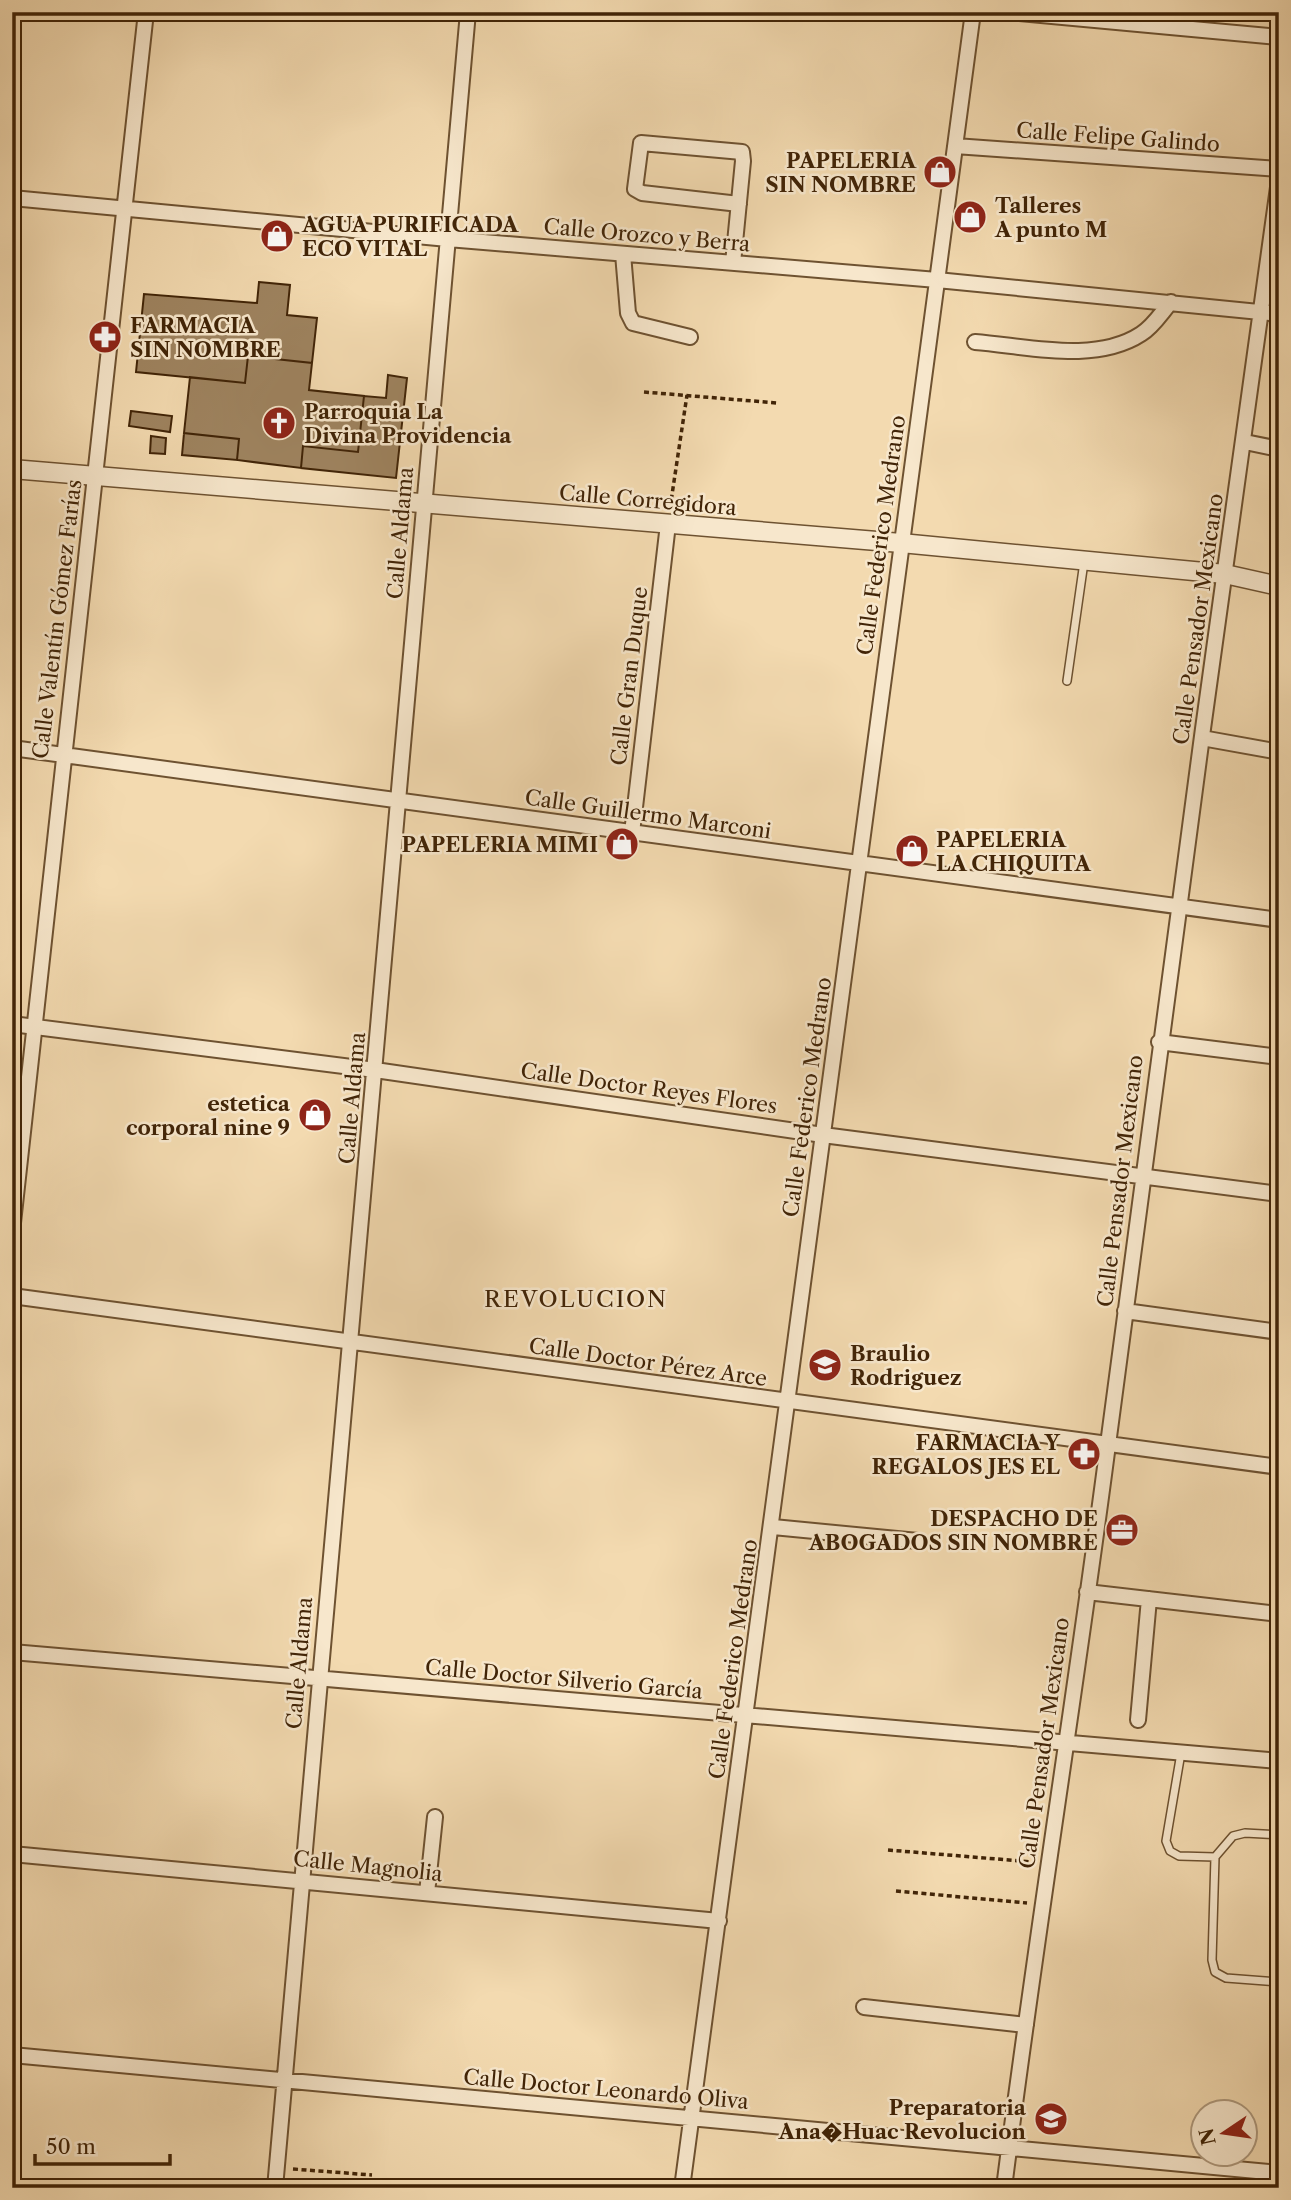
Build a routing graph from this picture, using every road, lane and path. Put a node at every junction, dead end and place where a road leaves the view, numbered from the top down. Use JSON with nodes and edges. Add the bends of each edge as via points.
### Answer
{"nodes":[{"id":1,"x":146,"y":12,"type":"edge"},
{"id":2,"x":468,"y":12,"type":"edge"},
{"id":3,"x":973,"y":12,"type":"edge"},
{"id":4,"x":1007,"y":12,"type":"edge"},
{"id":5,"x":1279,"y":37,"type":"edge"},
{"id":6,"x":954,"y":146,"type":"junction"},
{"id":7,"x":1279,"y":169,"type":"edge"},
{"id":8,"x":1279,"y":180,"type":"edge"},
{"id":9,"x":12,"y":198,"type":"edge"},
{"id":10,"x":739,"y":204,"type":"junction"},
{"id":11,"x":124,"y":210,"type":"junction"},
{"id":12,"x":448,"y":239,"type":"junction"},
{"id":13,"x":622,"y":254,"type":"junction"},
{"id":14,"x":733,"y":263,"type":"junction"},
{"id":15,"x":937,"y":280,"type":"junction"},
{"id":16,"x":1171,"y":302,"type":"junction"},
{"id":17,"x":1261,"y":311,"type":"junction"},
{"id":18,"x":1279,"y":314,"type":"edge"},
{"id":19,"x":690,"y":337,"type":"dead end"},
{"id":20,"x":975,"y":342,"type":"dead end"},
{"id":21,"x":644,"y":392,"type":"dead end"},
{"id":22,"x":687,"y":395,"type":"junction"},
{"id":23,"x":776,"y":402,"type":"dead end"},
{"id":24,"x":1245,"y":442,"type":"junction"},
{"id":25,"x":1279,"y":449,"type":"edge"},
{"id":26,"x":12,"y":470,"type":"edge"},
{"id":27,"x":95,"y":477,"type":"junction"},
{"id":28,"x":423,"y":504,"type":"junction"},
{"id":29,"x":668,"y":524,"type":"junction"},
{"id":30,"x":901,"y":543,"type":"junction"},
{"id":31,"x":1084,"y":561,"type":"junction"},
{"id":32,"x":1225,"y":574,"type":"junction"},
{"id":33,"x":1279,"y":586,"type":"edge"},
{"id":34,"x":1067,"y":681,"type":"dead end"},
{"id":35,"x":1202,"y":738,"type":"junction"},
{"id":36,"x":12,"y":748,"type":"edge"},
{"id":37,"x":1279,"y":752,"type":"edge"},
{"id":38,"x":62,"y":756,"type":"junction"},
{"id":39,"x":399,"y":801,"type":"junction"},
{"id":40,"x":632,"y":833,"type":"junction"},
{"id":41,"x":859,"y":864,"type":"junction"},
{"id":42,"x":1176,"y":907,"type":"junction"},
{"id":43,"x":1279,"y":920,"type":"edge"},
{"id":44,"x":12,"y":1024,"type":"edge"},
{"id":45,"x":36,"y":1027,"type":"junction"},
{"id":46,"x":1159,"y":1042,"type":"junction"},
{"id":47,"x":1279,"y":1057,"type":"edge"},
{"id":48,"x":375,"y":1070,"type":"junction"},
{"id":49,"x":823,"y":1135,"type":"junction"},
{"id":50,"x":1142,"y":1177,"type":"junction"},
{"id":51,"x":1279,"y":1194,"type":"edge"},
{"id":52,"x":12,"y":1232,"type":"edge"},
{"id":53,"x":12,"y":1296,"type":"edge"},
{"id":54,"x":1125,"y":1311,"type":"junction"},
{"id":55,"x":1279,"y":1332,"type":"edge"},
{"id":56,"x":351,"y":1343,"type":"junction"},
{"id":57,"x":788,"y":1402,"type":"junction"},
{"id":58,"x":1108,"y":1444,"type":"junction"},
{"id":59,"x":1279,"y":1467,"type":"edge"},
{"id":60,"x":773,"y":1527,"type":"junction"},
{"id":61,"x":918,"y":1541,"type":"dead end"},
{"id":62,"x":1087,"y":1592,"type":"junction"},
{"id":63,"x":1149,"y":1599,"type":"junction"},
{"id":64,"x":1279,"y":1614,"type":"edge"},
{"id":65,"x":12,"y":1652,"type":"edge"},
{"id":66,"x":318,"y":1678,"type":"junction"},
{"id":67,"x":746,"y":1717,"type":"junction"},
{"id":68,"x":1138,"y":1720,"type":"dead end"},
{"id":69,"x":1065,"y":1744,"type":"junction"},
{"id":70,"x":1181,"y":1754,"type":"junction"},
{"id":71,"x":1279,"y":1761,"type":"edge"},
{"id":72,"x":435,"y":1817,"type":"dead end"},
{"id":73,"x":1279,"y":1835,"type":"edge"},
{"id":74,"x":888,"y":1850,"type":"dead end"},
{"id":75,"x":12,"y":1854,"type":"edge"},
{"id":76,"x":1215,"y":1857,"type":"junction"},
{"id":77,"x":1049,"y":1864,"type":"junction"},
{"id":78,"x":303,"y":1881,"type":"junction"},
{"id":79,"x":895,"y":1891,"type":"dead end"},
{"id":80,"x":427,"y":1893,"type":"junction"},
{"id":81,"x":1043,"y":1904,"type":"junction"},
{"id":82,"x":719,"y":1921,"type":"junction"},
{"id":83,"x":1279,"y":1982,"type":"edge"},
{"id":84,"x":864,"y":2007,"type":"dead end"},
{"id":85,"x":1026,"y":2025,"type":"junction"},
{"id":86,"x":12,"y":2055,"type":"edge"},
{"id":87,"x":286,"y":2081,"type":"junction"},
{"id":88,"x":693,"y":2119,"type":"junction"},
{"id":89,"x":1009,"y":2147,"type":"junction"},
{"id":90,"x":277,"y":2168,"type":"junction"},
{"id":91,"x":1279,"y":2174,"type":"edge"},
{"id":92,"x":372,"y":2175,"type":"dead end"},
{"id":93,"x":275,"y":2188,"type":"edge"},
{"id":94,"x":682,"y":2188,"type":"edge"},
{"id":95,"x":1004,"y":2188,"type":"edge"}],
"edges":[{"from":1,"to":11,"type":"street","name":"Calle Valentín Gómez Farías"},
{"from":2,"to":12,"type":"street","name":"Calle Aldama"},
{"from":3,"to":6,"type":"street","name":"Calle Federico Medrano"},
{"from":4,"to":5,"type":"street"},
{"from":6,"to":7,"type":"street","name":"Calle Felipe Galindo"},
{"from":6,"to":15,"type":"street","name":"Calle Federico Medrano"},
{"from":8,"to":17,"type":"street","name":"Calle Pensador Mexicano"},
{"from":9,"to":11,"type":"street","name":"Calle Orozco y Berra"},
{"from":10,"to":10,"type":"street","via":[[741,152],[641,143],[635,189]]},
{"from":10,"to":14,"type":"street"},
{"from":11,"to":12,"type":"street","name":"Calle Orozco y Berra"},
{"from":11,"to":27,"type":"street","name":"Calle Valentín Gómez Farías"},
{"from":12,"to":13,"type":"street","name":"Calle Orozco y Berra"},
{"from":12,"to":28,"type":"street","name":"Calle Aldama"},
{"from":13,"to":14,"type":"street","name":"Calle Orozco y Berra"},
{"from":13,"to":19,"type":"street","via":[[633,323]]},
{"from":14,"to":15,"type":"street","name":"Calle Orozco y Berra"},
{"from":15,"to":16,"type":"street","name":"Calle Orozco y Berra"},
{"from":15,"to":30,"type":"street","name":"Calle Federico Medrano"},
{"from":16,"to":17,"type":"street","name":"Calle Orozco y Berra"},
{"from":16,"to":20,"type":"street","via":[[1144,333],[1098,349]]},
{"from":17,"to":18,"type":"street","name":"Calle Orozco y Berra"},
{"from":17,"to":24,"type":"street","name":"Calle Pensador Mexicano"},
{"from":21,"to":22,"type":"path"},
{"from":22,"to":23,"type":"path"},
{"from":22,"to":29,"type":"path"},
{"from":24,"to":25,"type":"street"},
{"from":24,"to":32,"type":"street","name":"Calle Pensador Mexicano"},
{"from":26,"to":27,"type":"street","name":"Calle Corregidora"},
{"from":27,"to":28,"type":"street","name":"Calle Corregidora"},
{"from":27,"to":38,"type":"street","name":"Calle Valentín Gómez Farías"},
{"from":28,"to":29,"type":"street","name":"Calle Corregidora"},
{"from":28,"to":39,"type":"street","name":"Calle Aldama"},
{"from":29,"to":30,"type":"street","name":"Calle Corregidora"},
{"from":29,"to":40,"type":"street","name":"Calle Gran Duque"},
{"from":30,"to":31,"type":"street","name":"Calle Corregidora"},
{"from":30,"to":41,"type":"street","name":"Calle Federico Medrano"},
{"from":31,"to":32,"type":"street","name":"Calle Corregidora"},
{"from":31,"to":34,"type":"lane"},
{"from":32,"to":33,"type":"street","name":"Calle Corregidora"},
{"from":32,"to":35,"type":"street","name":"Calle Pensador Mexicano"},
{"from":35,"to":37,"type":"street"},
{"from":35,"to":42,"type":"street","name":"Calle Pensador Mexicano"},
{"from":36,"to":38,"type":"street","name":"Calle Guillermo Marconi"},
{"from":38,"to":39,"type":"street","name":"Calle Guillermo Marconi"},
{"from":38,"to":45,"type":"street","name":"Calle Valentín Gómez Farías"},
{"from":39,"to":40,"type":"street","name":"Calle Guillermo Marconi"},
{"from":39,"to":48,"type":"street","name":"Calle Aldama"},
{"from":40,"to":41,"type":"street","name":"Calle Guillermo Marconi"},
{"from":41,"to":42,"type":"street","name":"Calle Guillermo Marconi"},
{"from":41,"to":49,"type":"street","name":"Calle Federico Medrano"},
{"from":42,"to":43,"type":"street","name":"Calle Guillermo Marconi"},
{"from":42,"to":46,"type":"street","name":"Calle Pensador Mexicano"},
{"from":44,"to":45,"type":"street","name":"Calle Doctor Reyes Flores"},
{"from":45,"to":48,"type":"street","name":"Calle Doctor Reyes Flores"},
{"from":45,"to":52,"type":"street","name":"Calle Valentín Gómez Farías"},
{"from":46,"to":47,"type":"street"},
{"from":46,"to":50,"type":"street","name":"Calle Pensador Mexicano"},
{"from":48,"to":49,"type":"street","name":"Calle Doctor Reyes Flores"},
{"from":48,"to":56,"type":"street","name":"Calle Aldama"},
{"from":49,"to":50,"type":"street","name":"Calle Doctor Reyes Flores"},
{"from":49,"to":57,"type":"street","name":"Calle Federico Medrano"},
{"from":50,"to":51,"type":"street","name":"Calle Doctor Reyes Flores"},
{"from":50,"to":54,"type":"street","name":"Calle Pensador Mexicano"},
{"from":53,"to":56,"type":"street","name":"Calle Doctor Pérez Arce"},
{"from":54,"to":55,"type":"street"},
{"from":54,"to":58,"type":"street","name":"Calle Pensador Mexicano"},
{"from":56,"to":57,"type":"street","name":"Calle Doctor Pérez Arce"},
{"from":56,"to":66,"type":"street","name":"Calle Aldama"},
{"from":57,"to":58,"type":"street","name":"Calle Doctor Pérez Arce"},
{"from":57,"to":60,"type":"street","name":"Calle Federico Medrano"},
{"from":58,"to":59,"type":"street","name":"Calle Doctor Pérez Arce"},
{"from":58,"to":62,"type":"street","name":"Calle Pensador Mexicano"},
{"from":60,"to":61,"type":"street"},
{"from":60,"to":67,"type":"street","name":"Calle Federico Medrano"},
{"from":62,"to":63,"type":"street"},
{"from":62,"to":69,"type":"street","name":"Calle Pensador Mexicano"},
{"from":63,"to":64,"type":"street"},
{"from":63,"to":68,"type":"street"},
{"from":65,"to":66,"type":"street","name":"Calle Doctor Silverio García"},
{"from":66,"to":67,"type":"street","name":"Calle Doctor Silverio García"},
{"from":66,"to":78,"type":"street","name":"Calle Aldama"},
{"from":67,"to":69,"type":"street","name":"Calle Doctor Silverio García"},
{"from":67,"to":82,"type":"street","name":"Calle Federico Medrano"},
{"from":69,"to":70,"type":"street","name":"Calle Doctor Silverio García"},
{"from":69,"to":77,"type":"street","name":"Calle Pensador Mexicano"},
{"from":70,"to":71,"type":"street","name":"Calle Doctor Silverio García"},
{"from":70,"to":76,"type":"lane","via":[[1166,1841],[1170,1851],[1179,1856]]},
{"from":72,"to":80,"type":"street"},
{"from":73,"to":76,"type":"lane","via":[[1233,1836]]},
{"from":74,"to":77,"type":"path"},
{"from":75,"to":78,"type":"street","name":"Calle Magnolia"},
{"from":76,"to":83,"type":"lane","via":[[1215,1972],[1226,1978]]},
{"from":77,"to":81,"type":"street","name":"Calle Pensador Mexicano"},
{"from":78,"to":80,"type":"street","name":"Calle Magnolia"},
{"from":78,"to":87,"type":"street","name":"Calle Aldama"},
{"from":79,"to":81,"type":"path"},
{"from":80,"to":82,"type":"street","name":"Calle Magnolia"},
{"from":81,"to":85,"type":"street","name":"Calle Pensador Mexicano"},
{"from":82,"to":88,"type":"street","name":"Calle Federico Medrano"},
{"from":84,"to":85,"type":"street"},
{"from":85,"to":89,"type":"street","name":"Calle Pensador Mexicano"},
{"from":86,"to":87,"type":"street","name":"Calle Doctor Leonardo Oliva"},
{"from":87,"to":88,"type":"street","name":"Calle Doctor Leonardo Oliva"},
{"from":87,"to":90,"type":"street","name":"Calle Aldama"},
{"from":88,"to":89,"type":"street","name":"Calle Doctor Leonardo Oliva"},
{"from":88,"to":94,"type":"street","name":"Calle Federico Medrano"},
{"from":89,"to":91,"type":"street","name":"Calle Doctor Leonardo Oliva"},
{"from":89,"to":95,"type":"street","name":"Calle Pensador Mexicano"},
{"from":90,"to":92,"type":"path"},
{"from":90,"to":93,"type":"street","name":"Calle Aldama"}]}
